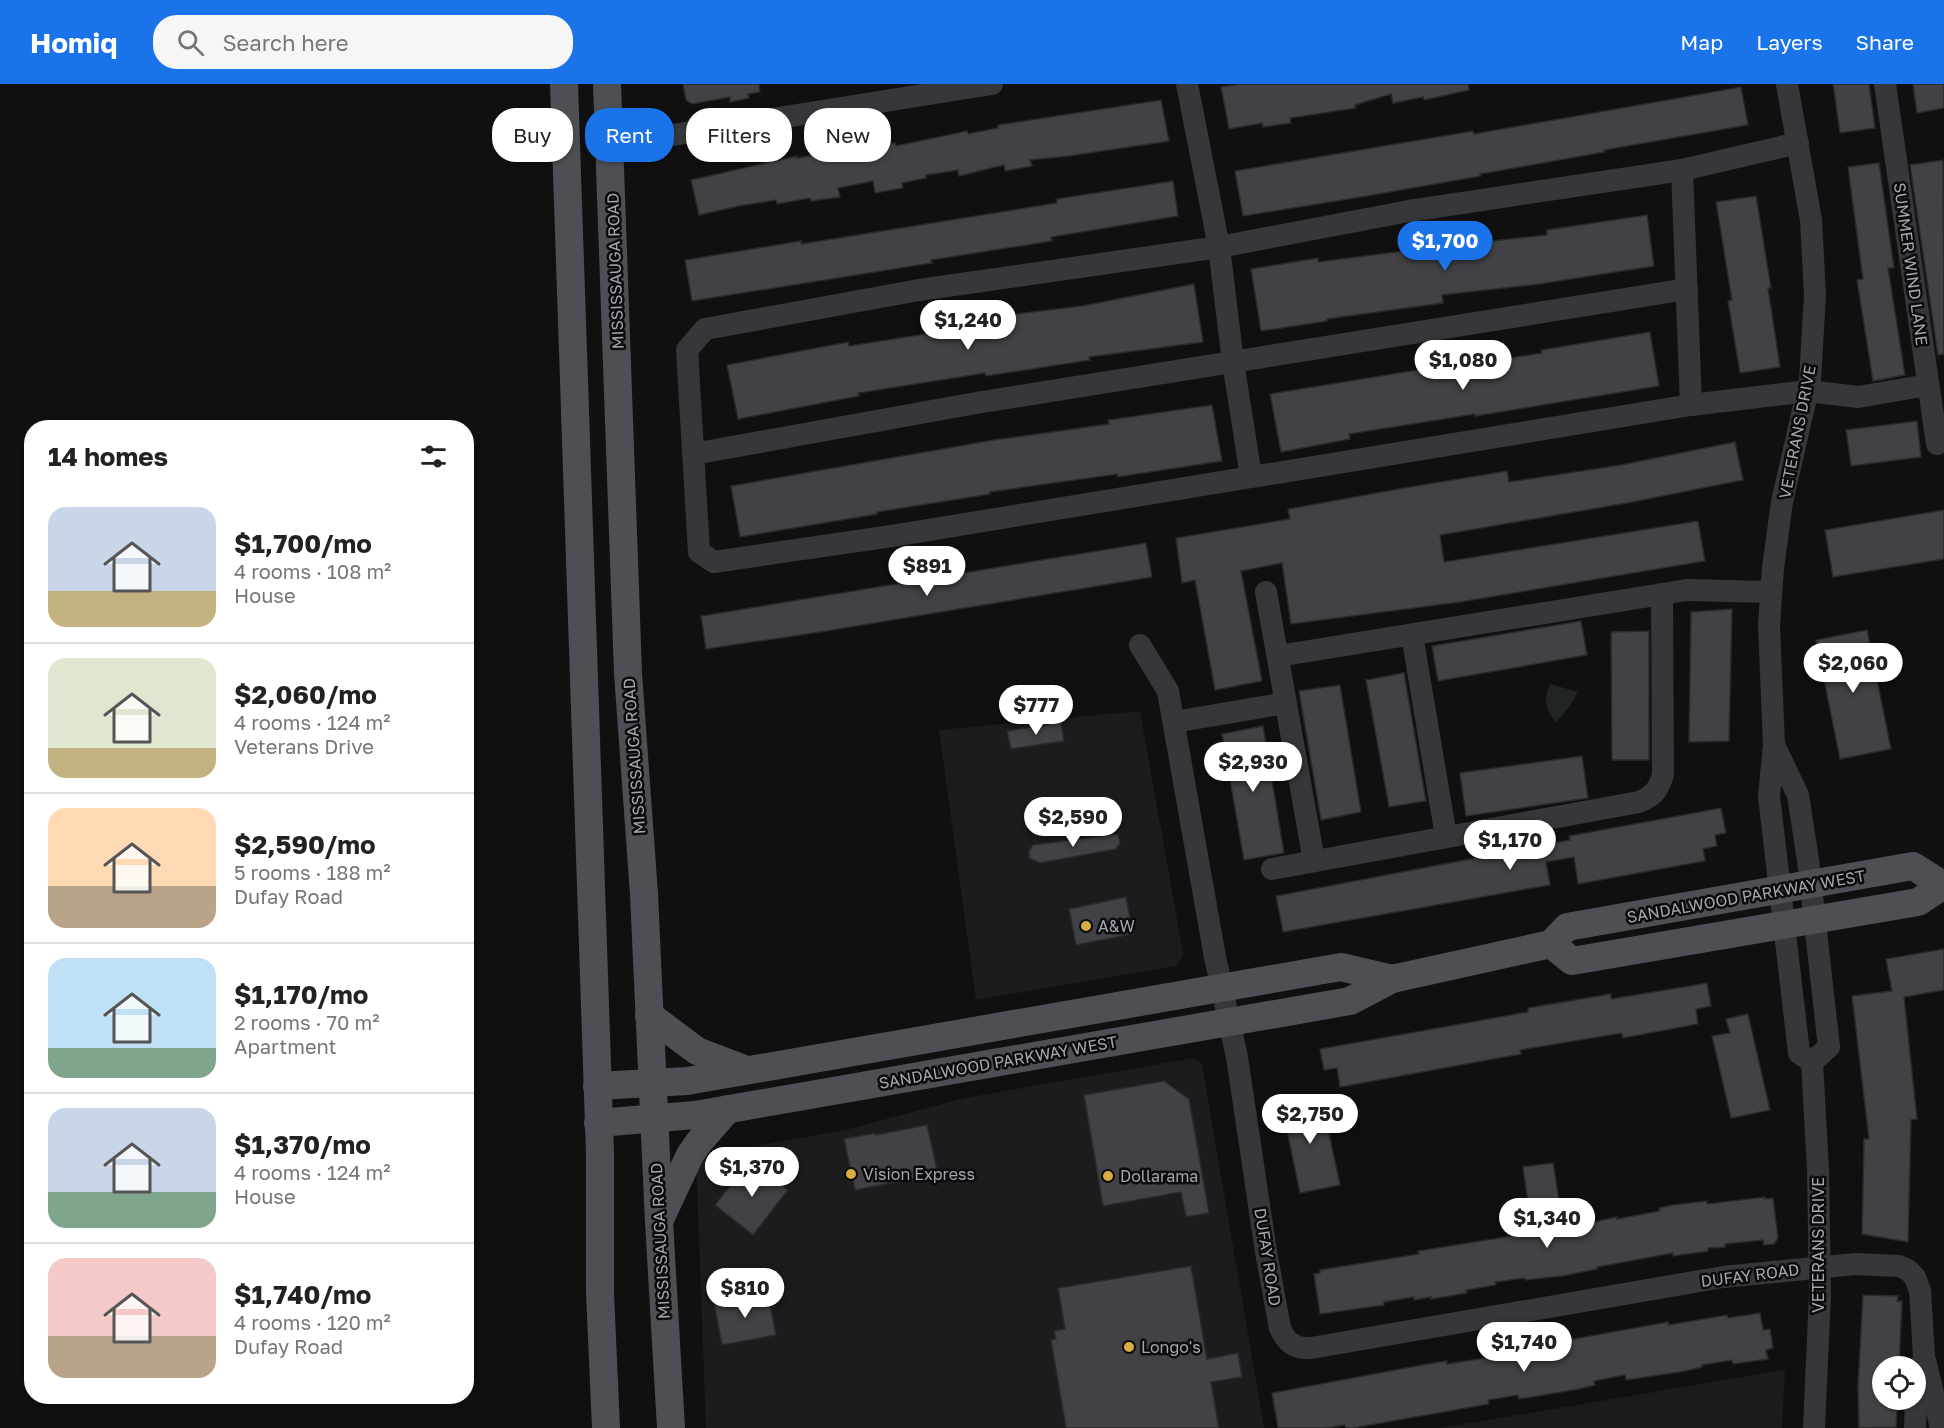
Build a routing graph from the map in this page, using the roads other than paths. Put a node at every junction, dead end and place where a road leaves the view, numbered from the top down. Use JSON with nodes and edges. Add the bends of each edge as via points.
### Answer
{"nodes":[{"id":1,"x":564,"y":84,"type":"edge"},
{"id":2,"x":607,"y":84,"type":"edge"},
{"id":3,"x":992,"y":84,"type":"edge"},
{"id":4,"x":1187,"y":84,"type":"edge"},
{"id":5,"x":1788,"y":84,"type":"edge"},
{"id":6,"x":1885,"y":84,"type":"edge"},
{"id":7,"x":608,"y":108,"type":"edge"},
{"id":8,"x":674,"y":135,"type":"edge"},
{"id":9,"x":1798,"y":143,"type":"junction"},
{"id":10,"x":611,"y":162,"type":"edge"},
{"id":11,"x":1682,"y":170,"type":"junction"},
{"id":12,"x":1219,"y":248,"type":"junction"},
{"id":13,"x":1687,"y":289,"type":"junction"},
{"id":14,"x":1233,"y":362,"type":"junction"},
{"id":15,"x":1928,"y":385,"type":"junction"},
{"id":16,"x":1808,"y":391,"type":"junction"},
{"id":17,"x":1691,"y":405,"type":"junction"},
{"id":18,"x":1937,"y":444,"type":"dead end"},
{"id":19,"x":693,"y":454,"type":"junction"},
{"id":20,"x":1251,"y":476,"type":"junction"},
{"id":21,"x":1266,"y":592,"type":"dead end"},
{"id":22,"x":1770,"y":592,"type":"junction"},
{"id":23,"x":1662,"y":594,"type":"junction"},
{"id":24,"x":1412,"y":635,"type":"junction"},
{"id":25,"x":1140,"y":645,"type":"dead end"},
{"id":26,"x":1278,"y":656,"type":"junction"},
{"id":27,"x":1286,"y":703,"type":"junction"},
{"id":28,"x":1174,"y":722,"type":"junction"},
{"id":29,"x":1774,"y":746,"type":"junction"},
{"id":30,"x":1446,"y":836,"type":"junction"},
{"id":31,"x":1314,"y":861,"type":"junction"},
{"id":32,"x":1272,"y":869,"type":"dead end"},
{"id":33,"x":1811,"y":884,"type":"junction"},
{"id":34,"x":1944,"y":885,"type":"edge"},
{"id":35,"x":1780,"y":890,"type":"junction"},
{"id":36,"x":1815,"y":919,"type":"junction"},
{"id":37,"x":1784,"y":924,"type":"junction"},
{"id":38,"x":1551,"y":944,"type":"junction"},
{"id":39,"x":1392,"y":979,"type":"junction"},
{"id":40,"x":1222,"y":989,"type":"junction"},
{"id":41,"x":649,"y":1015,"type":"junction"},
{"id":42,"x":1229,"y":1021,"type":"junction"},
{"id":43,"x":1812,"y":1062,"type":"junction"},
{"id":44,"x":749,"y":1071,"type":"junction"},
{"id":45,"x":652,"y":1083,"type":"junction"},
{"id":46,"x":597,"y":1086,"type":"junction"},
{"id":47,"x":728,"y":1109,"type":"junction"},
{"id":48,"x":654,"y":1118,"type":"junction"},
{"id":49,"x":598,"y":1123,"type":"junction"},
{"id":50,"x":658,"y":1222,"type":"junction"},
{"id":51,"x":1819,"y":1267,"type":"junction"},
{"id":52,"x":1924,"y":1356,"type":"edge"},
{"id":53,"x":1926,"y":1364,"type":"edge"},
{"id":54,"x":1916,"y":1410,"type":"edge"},
{"id":55,"x":606,"y":1428,"type":"edge"},
{"id":56,"x":671,"y":1428,"type":"edge"},
{"id":57,"x":1814,"y":1428,"type":"edge"},
{"id":58,"x":1915,"y":1428,"type":"edge"},
{"id":59,"x":1941,"y":1428,"type":"edge"}],
"edges":[{"from":1,"to":46,"type":"main road"},
{"from":2,"to":7,"type":"main road","name":"MISSISSAUGA ROAD"},
{"from":3,"to":8,"type":"street"},
{"from":4,"to":12,"type":"street"},
{"from":5,"to":9,"type":"street","name":"VETERANS DRIVE"},
{"from":6,"to":15,"type":"street","name":"SUMMER WIND LANE"},
{"from":9,"to":11,"type":"street"},
{"from":9,"to":16,"type":"street","name":"VETERANS DRIVE","via":[[1811,220],[1815,296]]},
{"from":10,"to":41,"type":"main road","name":"MISSISSAUGA ROAD","via":[[628,673]]},
{"from":11,"to":12,"type":"street","via":[[1408,211]]},
{"from":11,"to":13,"type":"street"},
{"from":12,"to":14,"type":"street"},
{"from":12,"to":19,"type":"street","via":[[919,290],[705,329],[687,350]]},
{"from":13,"to":14,"type":"street"},
{"from":13,"to":17,"type":"street"},
{"from":14,"to":19,"type":"street"},
{"from":14,"to":20,"type":"street"},
{"from":15,"to":16,"type":"street","via":[[1858,397]]},
{"from":15,"to":18,"type":"street","name":"SUMMER WIND LANE"},
{"from":16,"to":17,"type":"street"},
{"from":16,"to":22,"type":"street","name":"VETERANS DRIVE","via":[[1782,502]]},
{"from":17,"to":20,"type":"street"},
{"from":19,"to":20,"type":"street","via":[[699,552],[714,562]]},
{"from":21,"to":26,"type":"street"},
{"from":22,"to":23,"type":"street","via":[[1687,590]]},
{"from":22,"to":29,"type":"street","name":"VETERANS DRIVE"},
{"from":23,"to":24,"type":"street"},
{"from":23,"to":30,"type":"street","via":[[1663,774],[1652,797]]},
{"from":24,"to":26,"type":"street"},
{"from":24,"to":30,"type":"street"},
{"from":25,"to":28,"type":"street","name":"DUFAY ROAD","via":[[1168,691]]},
{"from":26,"to":27,"type":"street"},
{"from":27,"to":28,"type":"street"},
{"from":27,"to":31,"type":"street"},
{"from":28,"to":40,"type":"street","name":"DUFAY ROAD"},
{"from":29,"to":33,"type":"street","name":"VETERANS DRIVE","via":[[1798,795]]},
{"from":29,"to":35,"type":"street","name":"VETERANS DRIVE","via":[[1769,796]]},
{"from":30,"to":31,"type":"street"},
{"from":31,"to":32,"type":"street"},
{"from":33,"to":34,"type":"main road","name":"SANDALWOOD PARKWAY WEST","via":[[1912,866]]},
{"from":33,"to":35,"type":"main road","name":"SANDALWOOD PARKWAY WEST"},
{"from":33,"to":36,"type":"street","name":"VETERANS DRIVE"},
{"from":34,"to":36,"type":"main road","name":"SANDALWOOD PARKWAY WEST","via":[[1918,902]]},
{"from":35,"to":37,"type":"street","name":"VETERANS DRIVE"},
{"from":35,"to":38,"type":"main road","name":"SANDALWOOD PARKWAY WEST","via":[[1567,927]]},
{"from":36,"to":37,"type":"main road","name":"SANDALWOOD PARKWAY WEST"},
{"from":36,"to":43,"type":"street","name":"VETERANS DRIVE","via":[[1828,1047]]},
{"from":37,"to":38,"type":"main road","name":"SANDALWOOD PARKWAY WEST","via":[[1572,961]]},
{"from":37,"to":43,"type":"street","name":"VETERANS DRIVE","via":[[1799,1053]]},
{"from":38,"to":39,"type":"main road","name":"SANDALWOOD PARKWAY WEST"},
{"from":39,"to":40,"type":"main road","name":"SANDALWOOD PARKWAY WEST","via":[[1341,967]]},
{"from":39,"to":42,"type":"main road","name":"SANDALWOOD PARKWAY WEST","via":[[1350,1001]]},
{"from":40,"to":42,"type":"street","name":"DUFAY ROAD"},
{"from":40,"to":44,"type":"main road","name":"SANDALWOOD PARKWAY WEST"},
{"from":41,"to":44,"type":"main road","via":[[697,1051]]},
{"from":41,"to":45,"type":"main road","name":"MISSISSAUGA ROAD"},
{"from":42,"to":47,"type":"main road","name":"SANDALWOOD PARKWAY WEST"},
{"from":42,"to":51,"type":"street","name":"DUFAY ROAD","via":[[1280,1328],[1293,1346],[1311,1348],[1723,1277]]},
{"from":43,"to":51,"type":"street","name":"VETERANS DRIVE"},
{"from":44,"to":45,"type":"main road","name":"SANDALWOOD PARKWAY WEST","via":[[687,1082]]},
{"from":45,"to":46,"type":"main road","name":"SANDALWOOD PARKWAY WEST"},
{"from":45,"to":48,"type":"main road","name":"MISSISSAUGA ROAD"},
{"from":46,"to":49,"type":"main road"},
{"from":47,"to":48,"type":"main road","name":"SANDALWOOD PARKWAY WEST"},
{"from":47,"to":50,"type":"main road","via":[[690,1155]]},
{"from":48,"to":49,"type":"main road","name":"SANDALWOOD PARKWAY WEST"},
{"from":48,"to":50,"type":"main road","name":"MISSISSAUGA ROAD"},
{"from":49,"to":55,"type":"main road"},
{"from":50,"to":56,"type":"main road","name":"MISSISSAUGA ROAD"},
{"from":51,"to":52,"type":"street","name":"DUFAY ROAD","via":[[1881,1264],[1908,1270],[1920,1291]]},
{"from":51,"to":57,"type":"street","name":"VETERANS DRIVE"},
{"from":53,"to":59,"type":"street"},
{"from":54,"to":58,"type":"street"}]}
